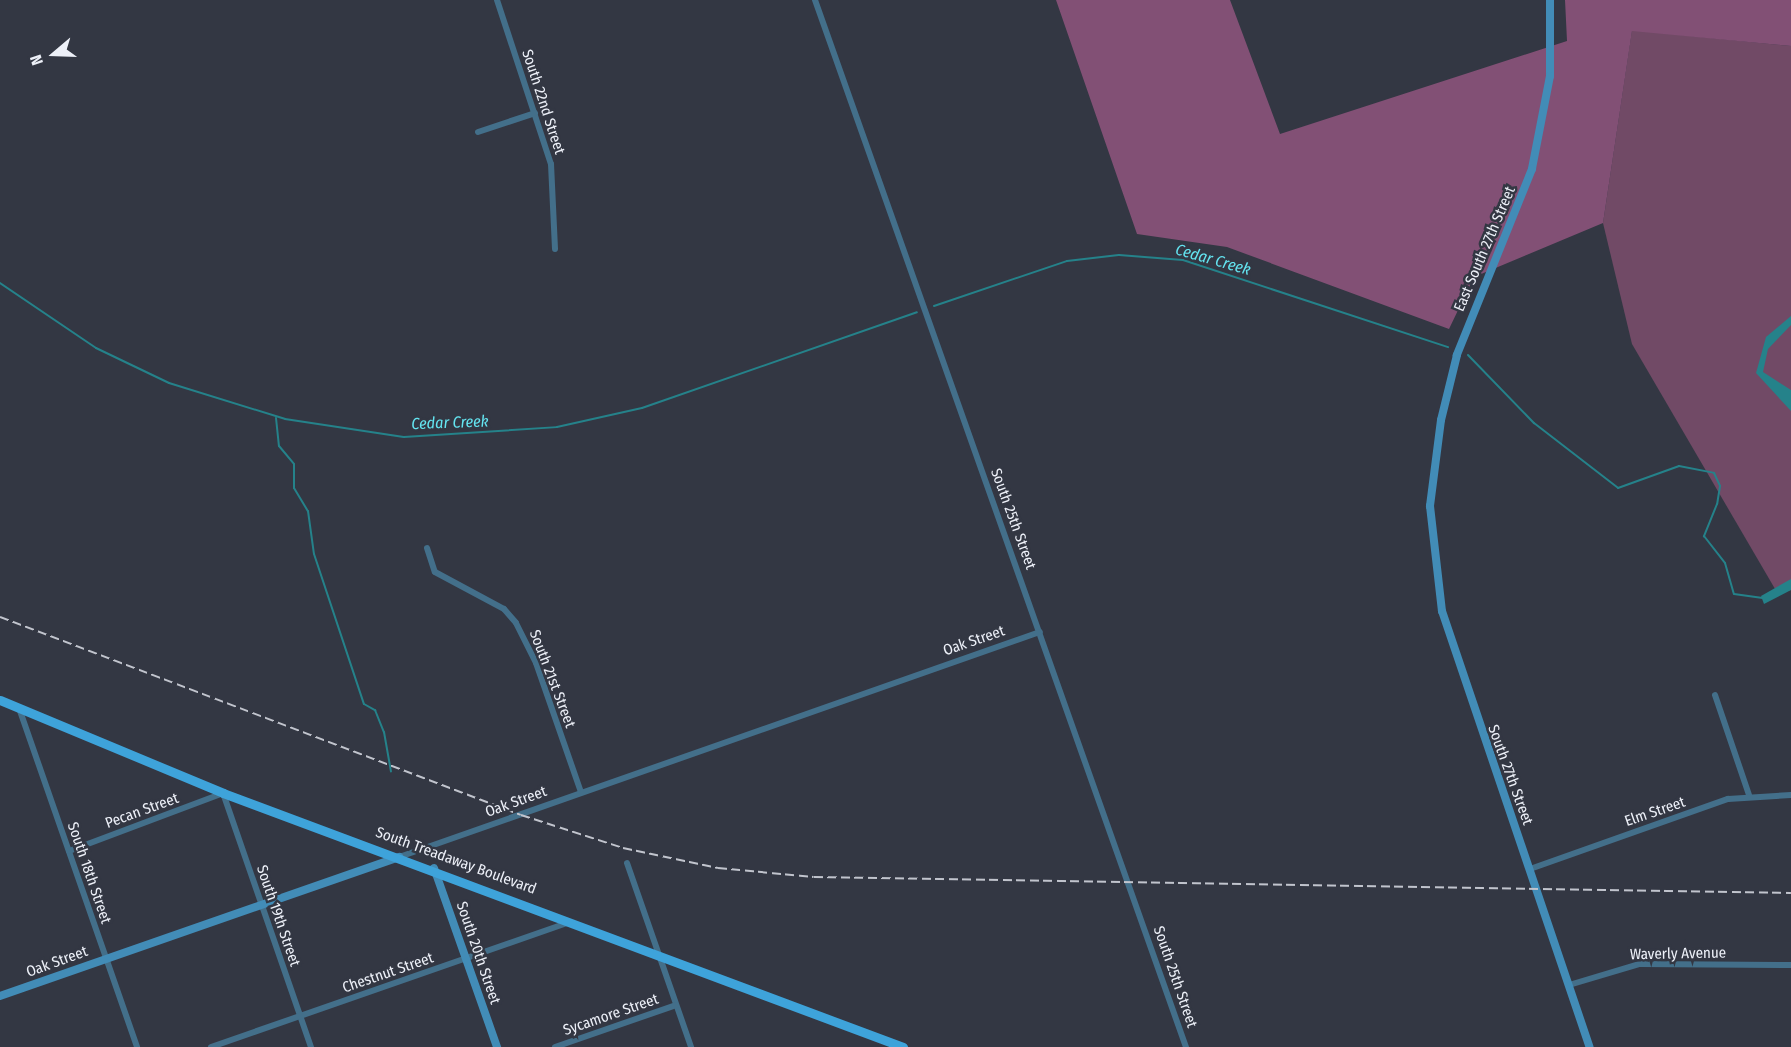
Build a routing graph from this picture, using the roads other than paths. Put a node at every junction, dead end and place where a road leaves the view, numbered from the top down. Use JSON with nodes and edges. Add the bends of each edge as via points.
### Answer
{"nodes":[{"id":1,"x":497,"y":0,"type":"edge"},
{"id":2,"x":815,"y":0,"type":"edge"},
{"id":3,"x":1550,"y":0,"type":"edge"},
{"id":4,"x":535,"y":113,"type":"junction"},
{"id":5,"x":478,"y":132,"type":"dead end"},
{"id":6,"x":555,"y":249,"type":"dead end"},
{"id":7,"x":1430,"y":506,"type":"joint"},
{"id":8,"x":427,"y":548,"type":"dead end"},
{"id":9,"x":1040,"y":632,"type":"junction"},
{"id":10,"x":1715,"y":695,"type":"dead end"},
{"id":11,"x":0,"y":700,"type":"edge"},
{"id":12,"x":18,"y":707,"type":"junction"},
{"id":13,"x":581,"y":792,"type":"junction"},
{"id":14,"x":223,"y":793,"type":"junction"},
{"id":15,"x":1749,"y":795,"type":"junction"},
{"id":16,"x":1791,"y":795,"type":"edge"},
{"id":17,"x":69,"y":851,"type":"junction"},
{"id":18,"x":402,"y":856,"type":"junction"},
{"id":19,"x":627,"y":863,"type":"dead end"},
{"id":20,"x":434,"y":868,"type":"junction"},
{"id":21,"x":1530,"y":869,"type":"junction"},
{"id":22,"x":261,"y":904,"type":"junction"},
{"id":23,"x":573,"y":921,"type":"junction"},
{"id":24,"x":660,"y":953,"type":"junction"},
{"id":25,"x":106,"y":958,"type":"junction"},
{"id":26,"x":466,"y":958,"type":"junction"},
{"id":27,"x":1791,"y":965,"type":"edge"},
{"id":28,"x":1569,"y":985,"type":"junction"},
{"id":29,"x":0,"y":996,"type":"edge"},
{"id":30,"x":676,"y":1005,"type":"junction"},
{"id":31,"x":300,"y":1016,"type":"junction"},
{"id":32,"x":137,"y":1047,"type":"edge"},
{"id":33,"x":211,"y":1047,"type":"edge"},
{"id":34,"x":311,"y":1047,"type":"edge"},
{"id":35,"x":497,"y":1047,"type":"edge"},
{"id":36,"x":555,"y":1047,"type":"edge"},
{"id":37,"x":691,"y":1047,"type":"edge"},
{"id":38,"x":903,"y":1047,"type":"edge"},
{"id":39,"x":1186,"y":1047,"type":"edge"},
{"id":40,"x":1590,"y":1047,"type":"edge"}],
"edges":[{"from":1,"to":4,"type":"street","name":"South 22nd Street"},
{"from":2,"to":9,"type":"street","name":"South 25th Street"},
{"from":3,"to":7,"type":"main road","name":"East South 27th Street","via":[[1550,76],[1532,169],[1457,355],[1441,420]]},
{"from":4,"to":5,"type":"street"},
{"from":4,"to":6,"type":"street","name":"South 22nd Street","via":[[550,164]]},
{"from":7,"to":21,"type":"main road","name":"South 27th Street","via":[[1442,611]]},
{"from":8,"to":13,"type":"street","name":"South 21st Street","via":[[435,572],[504,609],[516,623],[536,663]]},
{"from":9,"to":13,"type":"street","name":"Oak Street"},
{"from":9,"to":39,"type":"street","name":"South 25th Street"},
{"from":10,"to":15,"type":"street"},
{"from":11,"to":12,"type":"main road","name":"South Treadaway Boulevard"},
{"from":12,"to":14,"type":"main road","name":"South Treadaway Boulevard"},
{"from":12,"to":17,"type":"street","name":"South 18th Street"},
{"from":13,"to":18,"type":"street","name":"Oak Street"},
{"from":14,"to":17,"type":"street","name":"Pecan Street"},
{"from":14,"to":18,"type":"main road","name":"South Treadaway Boulevard"},
{"from":14,"to":22,"type":"street","name":"South 19th Street"},
{"from":15,"to":16,"type":"street","name":"Elm Street"},
{"from":15,"to":21,"type":"street","name":"Elm Street"},
{"from":17,"to":25,"type":"street","name":"South 18th Street"},
{"from":18,"to":20,"type":"main road","name":"South Treadaway Boulevard"},
{"from":18,"to":22,"type":"main road","name":"Oak Street"},
{"from":19,"to":24,"type":"street"},
{"from":20,"to":23,"type":"main road","name":"South Treadaway Boulevard"},
{"from":20,"to":26,"type":"main road","name":"South 20th Street"},
{"from":21,"to":28,"type":"main road","name":"South 27th Street"},
{"from":22,"to":25,"type":"main road","name":"Oak Street"},
{"from":22,"to":31,"type":"street","name":"South 19th Street"},
{"from":23,"to":24,"type":"main road","name":"South Treadaway Boulevard"},
{"from":23,"to":26,"type":"street","name":"Chestnut Street"},
{"from":24,"to":30,"type":"street"},
{"from":24,"to":38,"type":"main road","name":"South Treadaway Boulevard"},
{"from":25,"to":29,"type":"main road","name":"Oak Street"},
{"from":25,"to":32,"type":"street","name":"South 18th Street"},
{"from":26,"to":31,"type":"street","name":"Chestnut Street"},
{"from":26,"to":35,"type":"main road","name":"South 20th Street"},
{"from":27,"to":28,"type":"street","name":"Waverly Avenue","via":[[1639,964]]},
{"from":28,"to":40,"type":"main road","name":"South 27th Street"},
{"from":30,"to":36,"type":"street","name":"Sycamore Street"},
{"from":30,"to":37,"type":"street"},
{"from":31,"to":33,"type":"street","name":"Chestnut Street"},
{"from":31,"to":34,"type":"street","name":"South 19th Street"}]}
